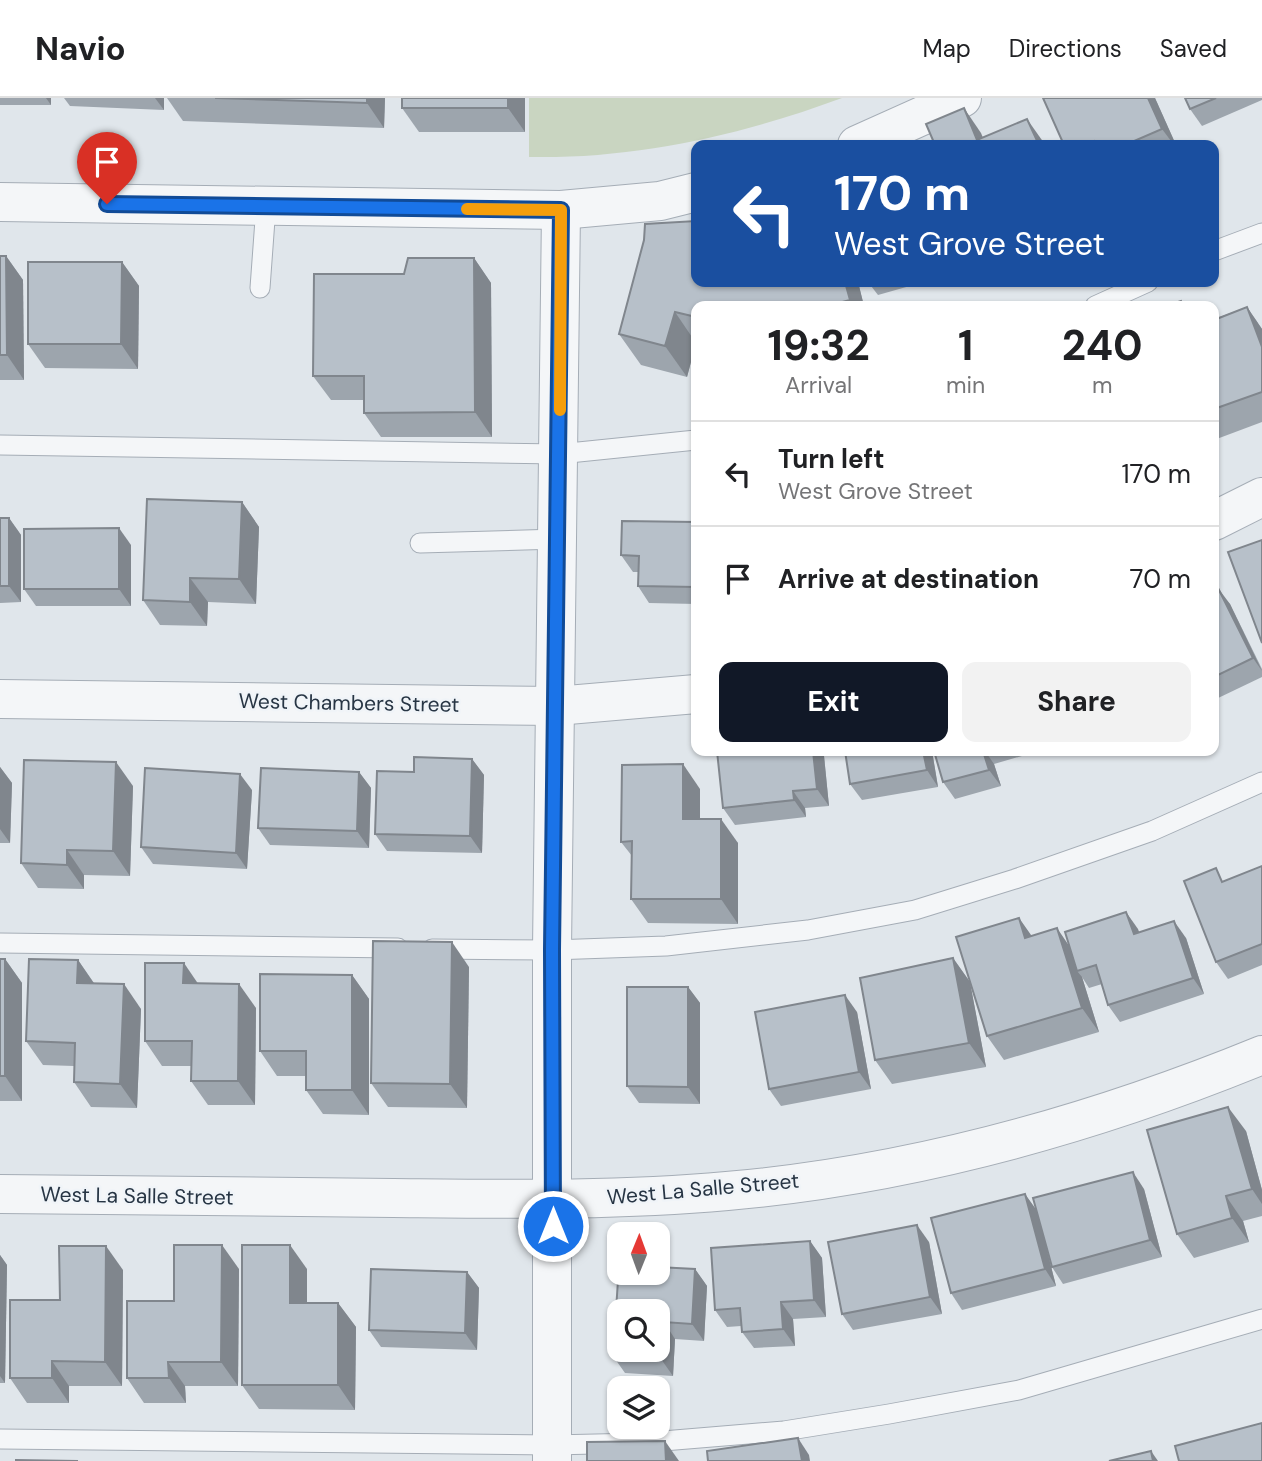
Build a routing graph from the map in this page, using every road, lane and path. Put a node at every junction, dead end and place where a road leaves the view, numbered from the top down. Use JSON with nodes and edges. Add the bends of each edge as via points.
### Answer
{"nodes":[{"id":1,"x":962,"y":98,"type":"edge"},
{"id":2,"x":868,"y":140,"type":"edge"},
{"id":3,"x":691,"y":193,"type":"edge"},
{"id":4,"x":0,"y":202,"type":"edge"},
{"id":5,"x":267,"y":206,"type":"junction"},
{"id":6,"x":561,"y":210,"type":"junction"},
{"id":7,"x":1262,"y":233,"type":"edge"},
{"id":8,"x":1219,"y":249,"type":"edge"},
{"id":9,"x":1137,"y":287,"type":"edge"},
{"id":10,"x":260,"y":288,"type":"dead end"},
{"id":11,"x":1106,"y":301,"type":"edge"},
{"id":12,"x":691,"y":441,"type":"edge"},
{"id":13,"x":0,"y":445,"type":"edge"},
{"id":14,"x":559,"y":454,"type":"junction"},
{"id":15,"x":1262,"y":497,"type":"edge"},
{"id":16,"x":1219,"y":518,"type":"edge"},
{"id":17,"x":558,"y":539,"type":"junction"},
{"id":18,"x":419,"y":542,"type":"dead end"},
{"id":19,"x":691,"y":694,"type":"edge"},
{"id":20,"x":0,"y":699,"type":"edge"},
{"id":21,"x":556,"y":706,"type":"junction"},
{"id":22,"x":1262,"y":782,"type":"edge"},
{"id":23,"x":0,"y":943,"type":"edge"},
{"id":24,"x":552,"y":950,"type":"junction"},
{"id":25,"x":1262,"y":1055,"type":"edge"},
{"id":26,"x":0,"y":1194,"type":"edge"},
{"id":27,"x":553,"y":1199,"type":"junction"},
{"id":28,"x":1262,"y":1319,"type":"edge"},
{"id":29,"x":0,"y":1438,"type":"edge"},
{"id":30,"x":552,"y":1453,"type":"edge"}],
"edges":[{"from":1,"to":2,"type":"street"},
{"from":3,"to":6,"type":"street","via":[[660,201]]},
{"from":4,"to":5,"type":"street"},
{"from":5,"to":6,"type":"street"},
{"from":5,"to":10,"type":"lane"},
{"from":6,"to":14,"type":"street"},
{"from":7,"to":8,"type":"lane"},
{"from":9,"to":11,"type":"lane"},
{"from":12,"to":14,"type":"lane"},
{"from":13,"to":14,"type":"lane"},
{"from":14,"to":17,"type":"street"},
{"from":15,"to":16,"type":"street"},
{"from":17,"to":18,"type":"lane"},
{"from":17,"to":21,"type":"street"},
{"from":19,"to":21,"type":"street","name":"West Chambers Street"},
{"from":20,"to":21,"type":"street","name":"West Chambers Street"},
{"from":21,"to":24,"type":"street"},
{"from":22,"to":24,"type":"lane","via":[[1152,831],[915,910],[808,930],[666,946]]},
{"from":23,"to":24,"type":"lane"},
{"from":24,"to":27,"type":"street"},
{"from":25,"to":27,"type":"street","name":"West La Salle Street","via":[[1091,1117],[859,1174],[728,1191]]},
{"from":26,"to":27,"type":"street","name":"West La Salle Street"},
{"from":27,"to":30,"type":"street"},
{"from":28,"to":30,"type":"lane","via":[[1019,1390],[784,1432]]},
{"from":29,"to":30,"type":"lane"}]}
